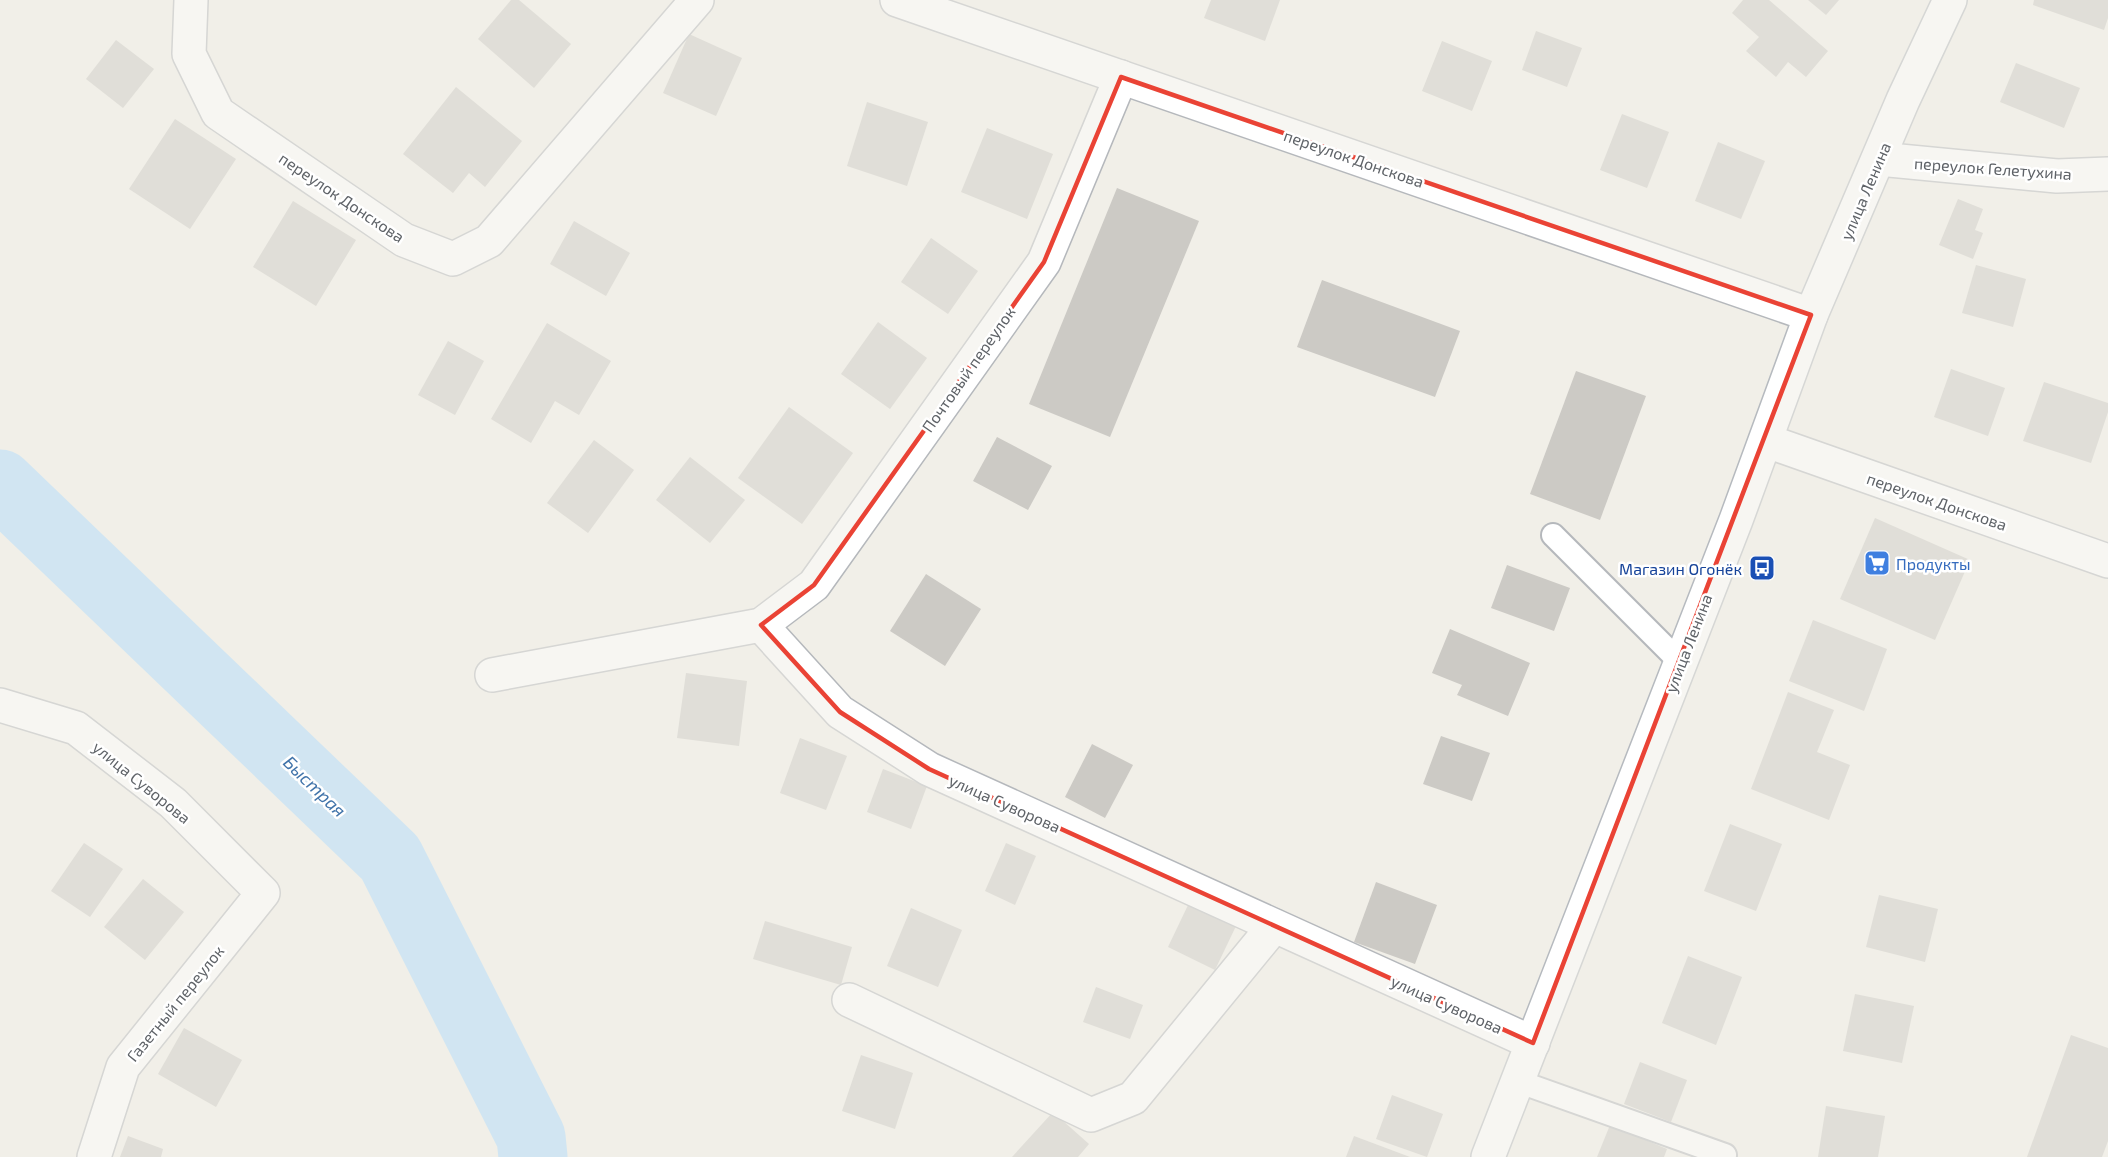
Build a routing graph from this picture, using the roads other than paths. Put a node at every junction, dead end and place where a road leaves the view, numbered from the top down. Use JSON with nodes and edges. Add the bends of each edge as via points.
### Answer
{"nodes":[{"id":1,"x":191,"y":0,"type":"edge"},
{"id":2,"x":697,"y":0,"type":"edge"},
{"id":3,"x":897,"y":0,"type":"edge"},
{"id":4,"x":1950,"y":0,"type":"edge"},
{"id":5,"x":1121,"y":77,"type":"junction"},
{"id":6,"x":1879,"y":159,"type":"junction"},
{"id":7,"x":2108,"y":174,"type":"edge"},
{"id":8,"x":1811,"y":315,"type":"junction"},
{"id":9,"x":1767,"y":441,"type":"junction"},
{"id":10,"x":1554,"y":535,"type":"dead end"},
{"id":11,"x":2108,"y":561,"type":"edge"},
{"id":12,"x":761,"y":625,"type":"junction"},
{"id":13,"x":1681,"y":663,"type":"junction"},
{"id":14,"x":492,"y":675,"type":"dead end"},
{"id":15,"x":0,"y":705,"type":"edge"},
{"id":16,"x":263,"y":893,"type":"joint"},
{"id":17,"x":1274,"y":926,"type":"junction"},
{"id":18,"x":849,"y":1000,"type":"dead end"},
{"id":19,"x":1533,"y":1043,"type":"junction"},
{"id":20,"x":1517,"y":1081,"type":"junction"},
{"id":21,"x":1725,"y":1155,"type":"dead end"},
{"id":22,"x":94,"y":1157,"type":"edge"},
{"id":23,"x":1488,"y":1157,"type":"edge"}],
"edges":[{"from":1,"to":2,"type":"street","name":"переулок Донскова","via":[[189,54],[218,113],[404,240],[453,259],[489,241]]},
{"from":3,"to":5,"type":"street","name":"переулок Донскова"},
{"from":4,"to":6,"type":"street","name":"улица Ленина"},
{"from":5,"to":8,"type":"street","name":"переулок Донскова"},
{"from":5,"to":12,"type":"street","name":"Почтовый переулок","via":[[1044,262],[814,585]]},
{"from":6,"to":7,"type":"street","name":"переулок Гелетухина","via":[[2057,176]]},
{"from":6,"to":8,"type":"street","name":"улица Ленина"},
{"from":8,"to":9,"type":"street","name":"улица Ленина"},
{"from":9,"to":11,"type":"street","name":"переулок Донскова"},
{"from":9,"to":13,"type":"street","name":"улица Ленина"},
{"from":10,"to":13,"type":"lane"},
{"from":12,"to":14,"type":"street"},
{"from":12,"to":17,"type":"street","name":"улица Суворова","via":[[840,712],[929,769]]},
{"from":13,"to":19,"type":"street","name":"улица Ленина"},
{"from":15,"to":16,"type":"street","name":"улица Суворова","via":[[76,728],[173,803]]},
{"from":16,"to":22,"type":"street","name":"Газетный переулок","via":[[123,1067]]},
{"from":17,"to":18,"type":"street","via":[[1133,1098],[1091,1115]]},
{"from":17,"to":19,"type":"street","name":"улица Суворова"},
{"from":19,"to":20,"type":"street","name":"улица Ленина"},
{"from":20,"to":21,"type":"lane"},
{"from":20,"to":23,"type":"street","name":"улица Ленина"}]}
